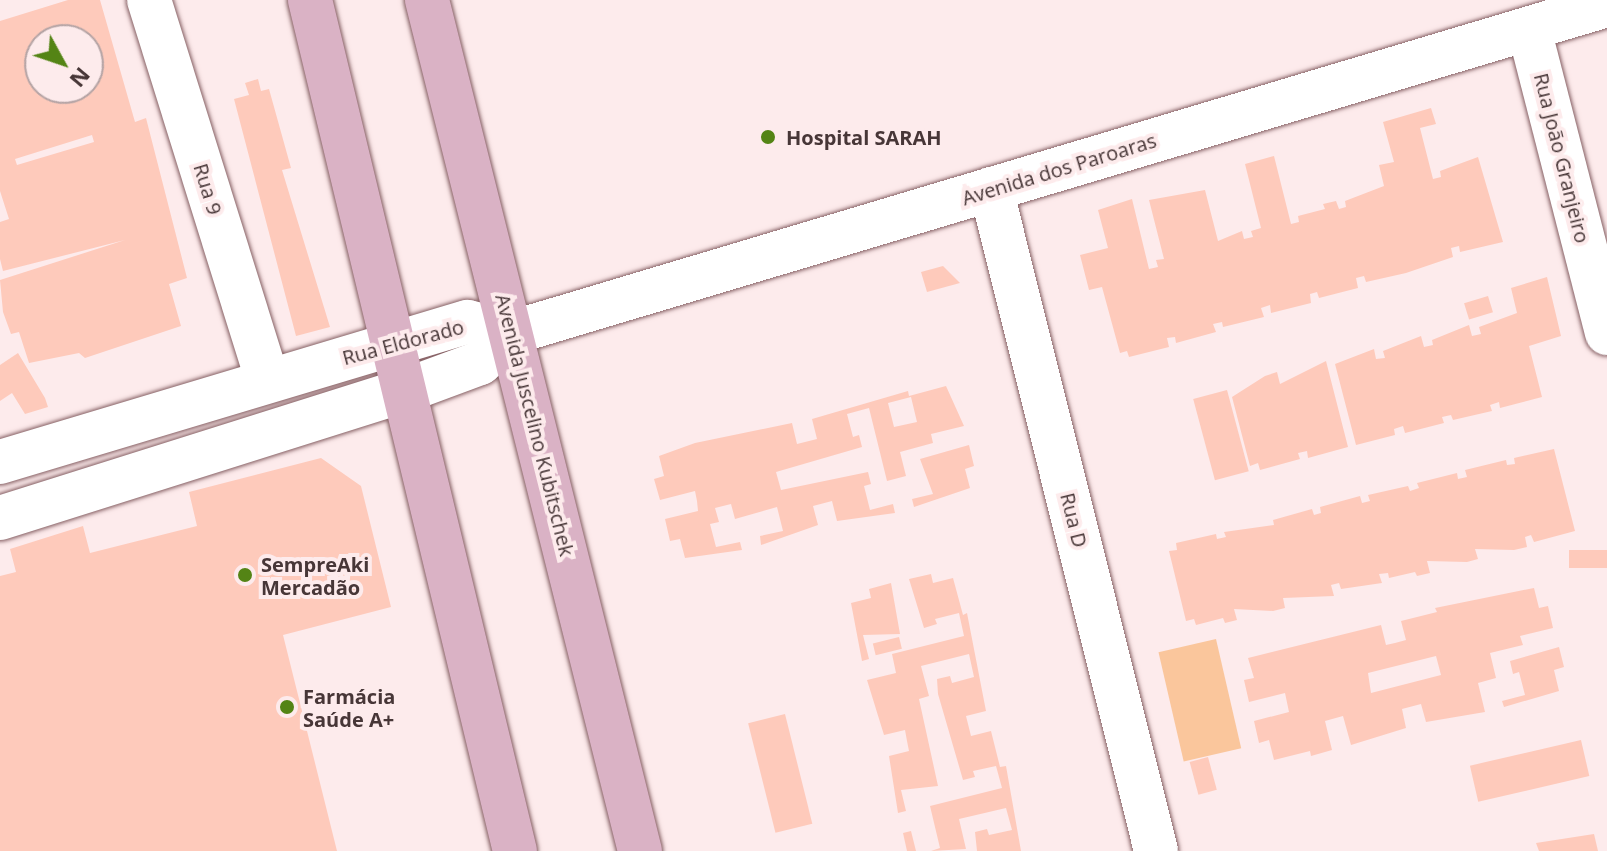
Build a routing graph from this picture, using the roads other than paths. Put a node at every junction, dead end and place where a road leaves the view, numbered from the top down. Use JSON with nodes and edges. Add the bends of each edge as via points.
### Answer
{"nodes":[{"id":1,"x":149,"y":0,"type":"edge"},
{"id":2,"x":310,"y":0,"type":"edge"},
{"id":3,"x":427,"y":0,"type":"edge"},
{"id":4,"x":1607,"y":5,"type":"edge"},
{"id":5,"x":1529,"y":29,"type":"junction"},
{"id":6,"x":991,"y":189,"type":"junction"},
{"id":7,"x":511,"y":333,"type":"junction"},
{"id":8,"x":1607,"y":333,"type":"edge"},
{"id":9,"x":395,"y":344,"type":"junction"},
{"id":10,"x":267,"y":379,"type":"junction"},
{"id":11,"x":407,"y":390,"type":"junction"},
{"id":12,"x":0,"y":462,"type":"edge"},
{"id":13,"x":0,"y":518,"type":"edge"},
{"id":14,"x":515,"y":851,"type":"edge"},
{"id":15,"x":640,"y":851,"type":"edge"},
{"id":16,"x":1156,"y":851,"type":"edge"}],
"edges":[{"from":1,"to":10,"type":"street","name":"Rua 9"},
{"from":2,"to":9,"type":"main road"},
{"from":3,"to":7,"type":"main road","name":"Avenida Juscelino Kubitschek"},
{"from":4,"to":5,"type":"street","name":"Avenida dos Paroaras"},
{"from":5,"to":6,"type":"street","name":"Avenida dos Paroaras"},
{"from":5,"to":8,"type":"street","name":"Rua João Granjeiro"},
{"from":6,"to":7,"type":"street","name":"Avenida dos Paroaras"},
{"from":6,"to":16,"type":"street","name":"Rua D"},
{"from":7,"to":9,"type":"street","name":"Rua Eldorado","via":[[468,322]]},
{"from":7,"to":11,"type":"street","name":"Rua Eldorado","via":[[480,363]]},
{"from":7,"to":15,"type":"main road","name":"Avenida Juscelino Kubitschek"},
{"from":9,"to":10,"type":"street","name":"Rua Eldorado"},
{"from":9,"to":11,"type":"main road"},
{"from":10,"to":12,"type":"street","name":"Rua Eldorado"},
{"from":11,"to":13,"type":"street","name":"Rua Eldorado"},
{"from":11,"to":14,"type":"main road"}]}
